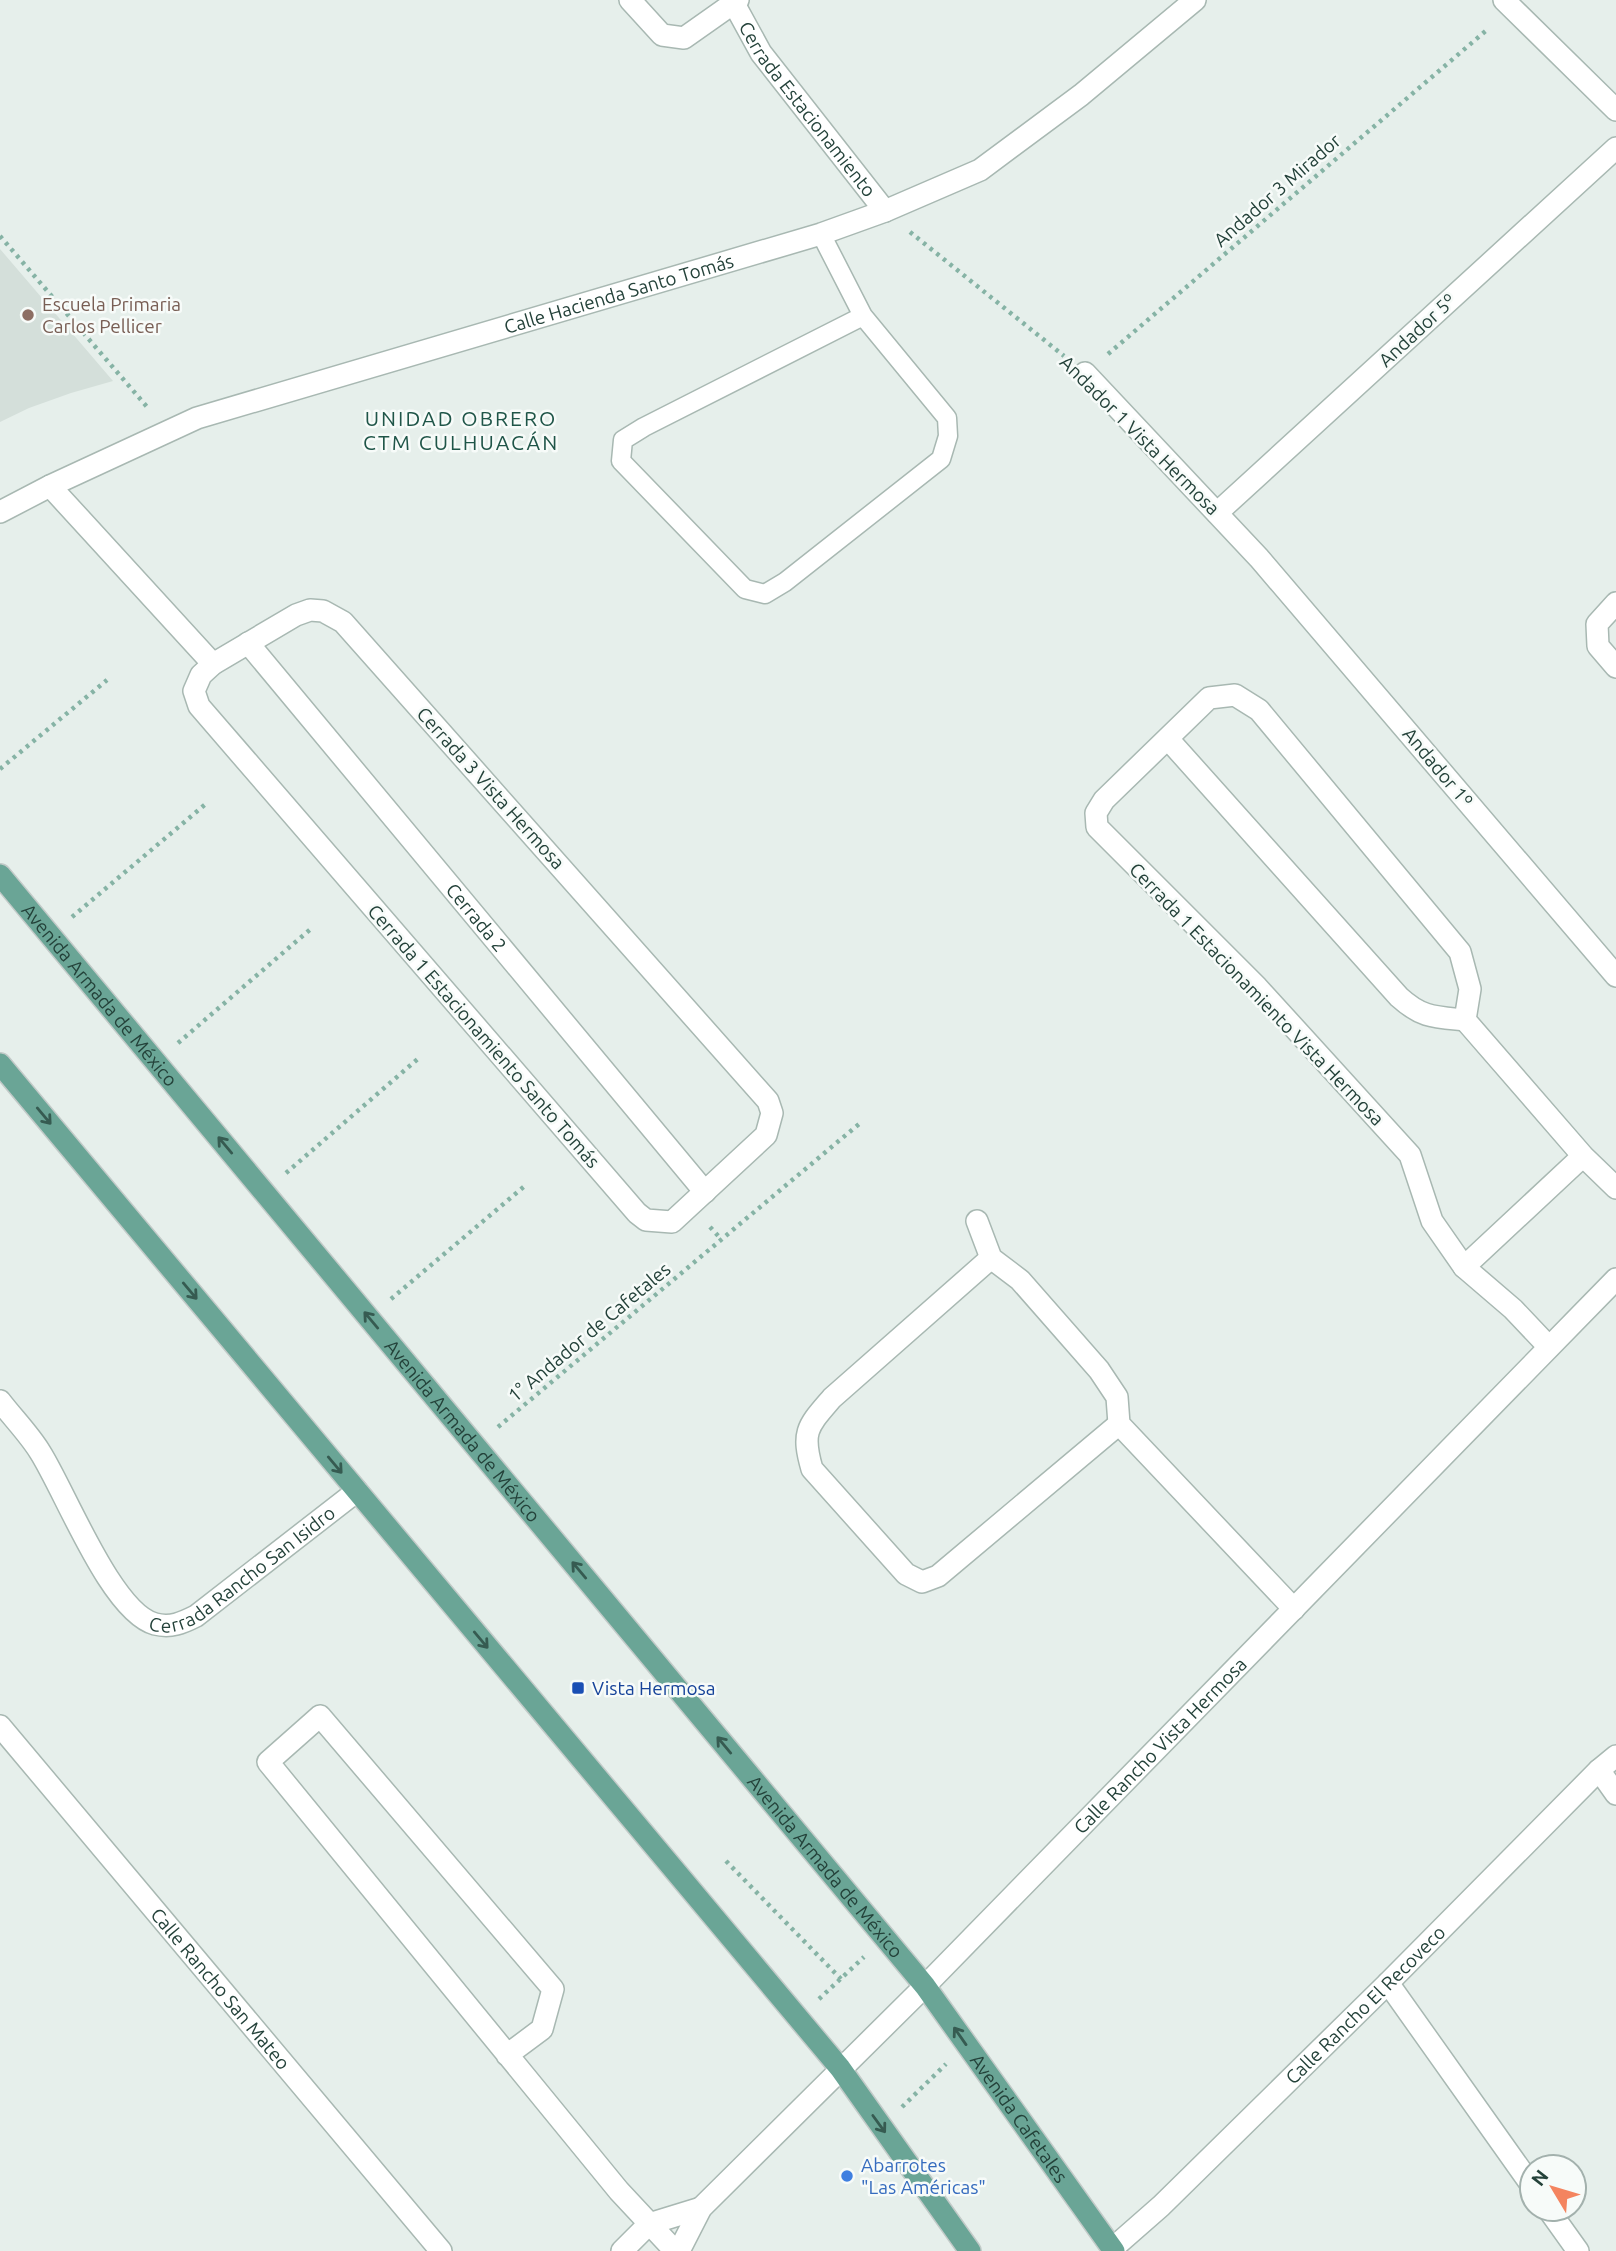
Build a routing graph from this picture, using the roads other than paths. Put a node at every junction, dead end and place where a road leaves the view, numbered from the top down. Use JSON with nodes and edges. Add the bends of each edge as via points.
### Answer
{"nodes":[{"id":1,"x":630,"y":0,"type":"edge"},
{"id":2,"x":1195,"y":0,"type":"edge"},
{"id":3,"x":1504,"y":0,"type":"edge"},
{"id":4,"x":735,"y":1,"type":"edge"},
{"id":5,"x":1616,"y":110,"type":"edge"},
{"id":6,"x":1616,"y":148,"type":"edge"},
{"id":7,"x":885,"y":211,"type":"junction"},
{"id":8,"x":821,"y":234,"type":"junction"},
{"id":9,"x":863,"y":316,"type":"junction"},
{"id":10,"x":1086,"y":373,"type":"road end"},
{"id":11,"x":50,"y":486,"type":"junction"},
{"id":12,"x":0,"y":512,"type":"edge"},
{"id":13,"x":1217,"y":513,"type":"junction"},
{"id":14,"x":1259,"y":558,"type":"joint"},
{"id":15,"x":1616,"y":603,"type":"edge"},
{"id":16,"x":248,"y":643,"type":"junction"},
{"id":17,"x":213,"y":664,"type":"junction"},
{"id":18,"x":1616,"y":667,"type":"edge"},
{"id":19,"x":199,"y":706,"type":"joint"},
{"id":20,"x":1168,"y":739,"type":"junction"},
{"id":21,"x":0,"y":876,"type":"edge"},
{"id":22,"x":1616,"y":976,"type":"edge"},
{"id":23,"x":1465,"y":1020,"type":"junction"},
{"id":24,"x":0,"y":1064,"type":"edge"},
{"id":25,"x":768,"y":1101,"type":"joint"},
{"id":26,"x":1583,"y":1156,"type":"junction"},
{"id":27,"x":1616,"y":1188,"type":"edge"},
{"id":28,"x":705,"y":1192,"type":"junction"},
{"id":29,"x":976,"y":1221,"type":"dead end"},
{"id":30,"x":991,"y":1258,"type":"junction"},
{"id":31,"x":1464,"y":1267,"type":"junction"},
{"id":32,"x":1616,"y":1279,"type":"edge"},
{"id":33,"x":1549,"y":1347,"type":"junction"},
{"id":34,"x":0,"y":1401,"type":"edge"},
{"id":35,"x":1119,"y":1424,"type":"junction"},
{"id":36,"x":357,"y":1491,"type":"junction"},
{"id":37,"x":1294,"y":1609,"type":"junction"},
{"id":38,"x":0,"y":1726,"type":"edge"},
{"id":39,"x":1616,"y":1756,"type":"edge"},
{"id":40,"x":1599,"y":1770,"type":"junction"},
{"id":41,"x":1616,"y":1794,"type":"edge"},
{"id":42,"x":1388,"y":1983,"type":"junction"},
{"id":43,"x":925,"y":1986,"type":"junction"},
{"id":44,"x":507,"y":2055,"type":"junction"},
{"id":45,"x":839,"y":2068,"type":"junction"},
{"id":46,"x":1518,"y":2166,"type":"edge"},
{"id":47,"x":701,"y":2208,"type":"junction"},
{"id":48,"x":1558,"y":2223,"type":"edge"},
{"id":49,"x":649,"y":2224,"type":"junction"},
{"id":50,"x":1113,"y":2250,"type":"edge"},
{"id":51,"x":440,"y":2251,"type":"edge"},
{"id":52,"x":622,"y":2251,"type":"edge"},
{"id":53,"x":677,"y":2251,"type":"edge"},
{"id":54,"x":971,"y":2251,"type":"edge"},
{"id":55,"x":1578,"y":2251,"type":"edge"}],
"edges":[{"from":1,"to":4,"type":"street","name":"Cerrada Estacionamiento","via":[[662,35],[684,38]]},
{"from":2,"to":7,"type":"street","name":"Calle Hacienda Santo Tomás","via":[[981,170]]},
{"from":3,"to":5,"type":"street"},
{"from":4,"to":7,"type":"street","name":"Cerrada Estacionamiento","via":[[761,52]]},
{"from":6,"to":13,"type":"street","name":"Andador 5º"},
{"from":7,"to":8,"type":"street","name":"Calle Hacienda Santo Tomás"},
{"from":8,"to":9,"type":"lane"},
{"from":8,"to":11,"type":"street","name":"Calle Hacienda Santo Tomás","via":[[197,418]]},
{"from":9,"to":9,"type":"lane","via":[[624,440],[621,461],[745,589],[765,594],[785,582],[941,459],[948,436],[947,418]]},
{"from":10,"to":13,"type":"street","name":"Andador 1 Vista Hermosa"},
{"from":11,"to":12,"type":"street","name":"Calle Hacienda Santo Tomás"},
{"from":11,"to":17,"type":"street"},
{"from":13,"to":14,"type":"street","name":"Andador 1 Vista Hermosa"},
{"from":14,"to":22,"type":"street","name":"Andador 1º"},
{"from":15,"to":18,"type":"street","via":[[1598,624],[1598,646]]},
{"from":16,"to":17,"type":"street","name":"Cerrada 3 Vista Hermosa"},
{"from":16,"to":25,"type":"street","name":"Cerrada 3 Vista Hermosa","via":[[310,610],[323,611],[343,622]]},
{"from":16,"to":28,"type":"street","name":"Cerrada 2"},
{"from":17,"to":19,"type":"street","name":"Cerrada 3 Vista Hermosa","via":[[194,691]]},
{"from":19,"to":28,"type":"street","name":"Cerrada 1 Estacionamiento Santo Tomás","via":[[637,1213],[646,1220],[672,1222]]},
{"from":20,"to":23,"type":"street","via":[[1399,997],[1414,1011]]},
{"from":20,"to":23,"type":"street","name":"Cerrada 1 Estacionamiento Vista Hermosa","via":[[1209,698],[1235,695],[1259,710],[1460,952],[1470,989]]},
{"from":20,"to":31,"type":"street","name":"Cerrada 1 Estacionamiento Vista Hermosa","via":[[1104,800],[1096,813],[1097,827],[1256,987],[1410,1155],[1432,1221]]},
{"from":43,"to":21,"type":"main road","name":"Avenida Armada de México","one_way":true},
{"from":23,"to":26,"type":"street"},
{"from":24,"to":36,"type":"main road","one_way":true},
{"from":25,"to":28,"type":"street","name":"Cerrada 1 Estacionamiento Santo Tomás","via":[[772,1113],[766,1135]]},
{"from":26,"to":27,"type":"street"},
{"from":26,"to":31,"type":"street"},
{"from":29,"to":30,"type":"street"},
{"from":30,"to":35,"type":"street","via":[[1020,1280],[1098,1370],[1117,1397]]},
{"from":30,"to":35,"type":"street","via":[[810,1423],[806,1447],[812,1469],[906,1574],[922,1583],[938,1576]]},
{"from":31,"to":33,"type":"street","name":"Cerrada 1 Estacionamiento Vista Hermosa"},
{"from":32,"to":33,"type":"street","name":"Calle Rancho Vista Hermosa"},
{"from":33,"to":37,"type":"street","name":"Calle Rancho Vista Hermosa"},
{"from":34,"to":36,"type":"street","name":"Cerrada Rancho San Isidro","via":[[40,1451],[79,1529],[126,1603],[154,1624],[175,1626],[196,1616]]},
{"from":35,"to":37,"type":"street"},
{"from":36,"to":45,"type":"main road","one_way":true},
{"from":37,"to":43,"type":"street","name":"Calle Rancho Vista Hermosa"},
{"from":38,"to":51,"type":"street","name":"Calle Rancho San Mateo"},
{"from":39,"to":40,"type":"street","name":"Calle Rancho El Recoveco"},
{"from":40,"to":41,"type":"street"},
{"from":40,"to":42,"type":"street","name":"Calle Rancho El Recoveco"},
{"from":42,"to":46,"type":"street"},
{"from":42,"to":50,"type":"street","name":"Calle Rancho El Recoveco"},
{"from":43,"to":45,"type":"street","name":"Calle Rancho Vista Hermosa"},
{"from":50,"to":43,"type":"main road","name":"Avenida Cafetales","one_way":true},
{"from":44,"to":44,"type":"street","via":[[268,1762],[320,1716],[553,1989],[542,2029]]},
{"from":44,"to":49,"type":"street"},
{"from":45,"to":47,"type":"street","name":"Calle Rancho Vista Hermosa"},
{"from":45,"to":54,"type":"main road","one_way":true},
{"from":47,"to":49,"type":"street","name":"Calle Rancho Vista Hermosa"},
{"from":47,"to":53,"type":"street","name":"Calle Rancho Vista Hermosa"},
{"from":48,"to":55,"type":"street"},
{"from":49,"to":52,"type":"street","name":"Calle Rancho Vista Hermosa"},
{"from":49,"to":53,"type":"street"}]}
